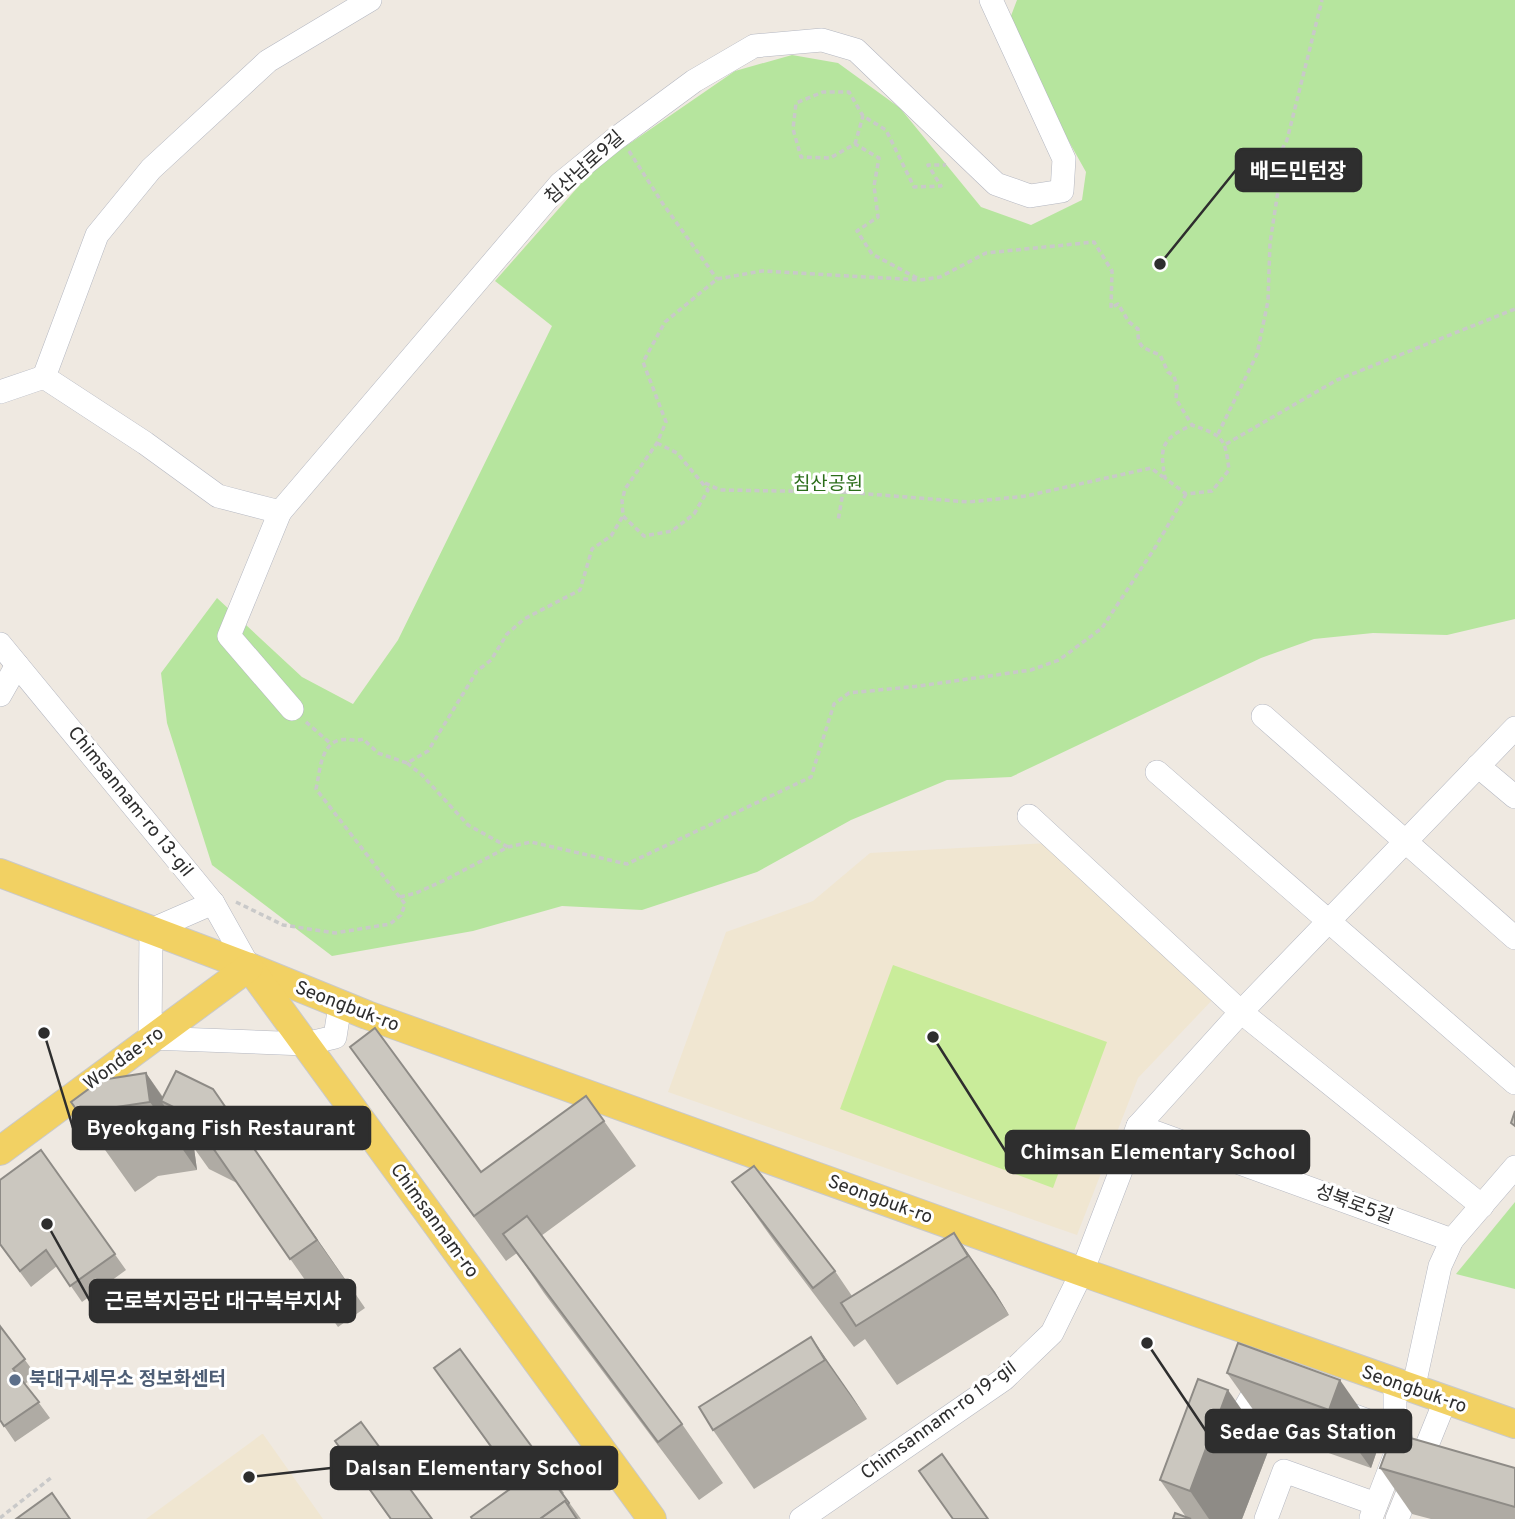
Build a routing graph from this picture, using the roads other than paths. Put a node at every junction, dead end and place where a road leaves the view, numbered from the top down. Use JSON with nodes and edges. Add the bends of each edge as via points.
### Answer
{"nodes":[{"id":1,"x":370,"y":0,"type":"edge"},
{"id":2,"x":990,"y":0,"type":"edge"},
{"id":3,"x":44,"y":377,"type":"junction"},
{"id":4,"x":0,"y":393,"type":"edge"},
{"id":5,"x":279,"y":512,"type":"junction"},
{"id":6,"x":0,"y":644,"type":"edge"},
{"id":7,"x":17,"y":665,"type":"junction"},
{"id":8,"x":0,"y":695,"type":"edge"},
{"id":9,"x":292,"y":709,"type":"road end"},
{"id":10,"x":1263,"y":716,"type":"dead end"},
{"id":11,"x":1515,"y":728,"type":"edge"},
{"id":12,"x":1478,"y":766,"type":"junction"},
{"id":13,"x":1157,"y":772,"type":"dead end"},
{"id":14,"x":1515,"y":797,"type":"edge"},
{"id":15,"x":1029,"y":816,"type":"dead end"},
{"id":16,"x":1405,"y":842,"type":"junction"},
{"id":17,"x":0,"y":873,"type":"edge"},
{"id":18,"x":212,"y":903,"type":"junction"},
{"id":19,"x":1329,"y":921,"type":"junction"},
{"id":20,"x":151,"y":930,"type":"junction"},
{"id":21,"x":1515,"y":938,"type":"edge"},
{"id":22,"x":249,"y":967,"type":"junction"},
{"id":23,"x":340,"y":1004,"type":"junction"},
{"id":24,"x":1241,"y":1012,"type":"junction"},
{"id":25,"x":152,"y":1038,"type":"junction"},
{"id":26,"x":305,"y":1044,"type":"junction"},
{"id":27,"x":1515,"y":1083,"type":"edge"},
{"id":28,"x":1138,"y":1126,"type":"junction"},
{"id":29,"x":1,"y":1149,"type":"edge"},
{"id":30,"x":1515,"y":1167,"type":"edge"},
{"id":31,"x":1482,"y":1206,"type":"junction"},
{"id":32,"x":1452,"y":1240,"type":"junction"},
{"id":33,"x":1082,"y":1272,"type":"junction"},
{"id":34,"x":1404,"y":1387,"type":"junction"},
{"id":35,"x":1299,"y":1396,"type":"edge"},
{"id":36,"x":1445,"y":1401,"type":"junction"},
{"id":37,"x":1324,"y":1405,"type":"edge"},
{"id":38,"x":1515,"y":1424,"type":"edge"},
{"id":39,"x":1399,"y":1432,"type":"junction"},
{"id":40,"x":1219,"y":1452,"type":"edge"},
{"id":41,"x":1373,"y":1512,"type":"edge"},
{"id":42,"x":652,"y":1519,"type":"edge"},
{"id":43,"x":801,"y":1519,"type":"edge"},
{"id":44,"x":1266,"y":1519,"type":"edge"},
{"id":45,"x":1397,"y":1519,"type":"edge"}],
"edges":[{"from":1,"to":3,"type":"street","via":[[268,61],[151,170],[97,234]]},
{"from":2,"to":5,"type":"street","name":"침산남로9길","via":[[1064,159],[1062,191],[1030,195],[996,184],[856,50],[822,40],[754,46],[694,81],[561,184]]},
{"from":3,"to":4,"type":"street"},
{"from":3,"to":5,"type":"street","via":[[218,496]]},
{"from":5,"to":9,"type":"street","name":"침산남로9길","via":[[229,636]]},
{"from":6,"to":7,"type":"street","name":"Chimsannam-ro 13-gil"},
{"from":7,"to":8,"type":"street"},
{"from":7,"to":18,"type":"street","name":"Chimsannam-ro 13-gil"},
{"from":10,"to":16,"type":"street"},
{"from":11,"to":12,"type":"street"},
{"from":12,"to":14,"type":"street"},
{"from":12,"to":16,"type":"street"},
{"from":13,"to":19,"type":"street"},
{"from":15,"to":24,"type":"street"},
{"from":16,"to":19,"type":"street"},
{"from":16,"to":21,"type":"street"},
{"from":17,"to":20,"type":"main road"},
{"from":18,"to":20,"type":"street"},
{"from":18,"to":22,"type":"street","name":"Chimsannam-ro 13-gil"},
{"from":19,"to":24,"type":"street"},
{"from":19,"to":27,"type":"street"},
{"from":20,"to":22,"type":"main road"},
{"from":20,"to":25,"type":"street"},
{"from":22,"to":23,"type":"main road","name":"Seongbuk-ro"},
{"from":22,"to":25,"type":"main road","name":"Wondae-ro"},
{"from":22,"to":26,"type":"main road","name":"Chimsannam-ro"},
{"from":23,"to":26,"type":"street","via":[[335,1037]]},
{"from":23,"to":33,"type":"main road","name":"Seongbuk-ro"},
{"from":24,"to":28,"type":"street"},
{"from":24,"to":31,"type":"street"},
{"from":25,"to":26,"type":"street"},
{"from":25,"to":29,"type":"main road","name":"Wondae-ro"},
{"from":26,"to":42,"type":"main road","name":"Chimsannam-ro"},
{"from":28,"to":32,"type":"street","name":"성북로5길"},
{"from":28,"to":33,"type":"street"},
{"from":30,"to":31,"type":"street"},
{"from":31,"to":32,"type":"street"},
{"from":32,"to":34,"type":"street"},
{"from":33,"to":34,"type":"main road","name":"Seongbuk-ro"},
{"from":33,"to":43,"type":"street","name":"Chimsannam-ro 19-gil","via":[[1052,1333],[1004,1379]]},
{"from":34,"to":36,"type":"main road","name":"Seongbuk-ro"},
{"from":34,"to":39,"type":"street","via":[[1395,1415]]},
{"from":35,"to":40,"type":"street","via":[[1274,1387],[1252,1396]]},
{"from":36,"to":38,"type":"main road","name":"Seongbuk-ro"},
{"from":36,"to":45,"type":"street"},
{"from":37,"to":39,"type":"street"},
{"from":39,"to":41,"type":"street","via":[[1401,1440]]},
{"from":41,"to":44,"type":"street","via":[[1284,1471]]}]}
